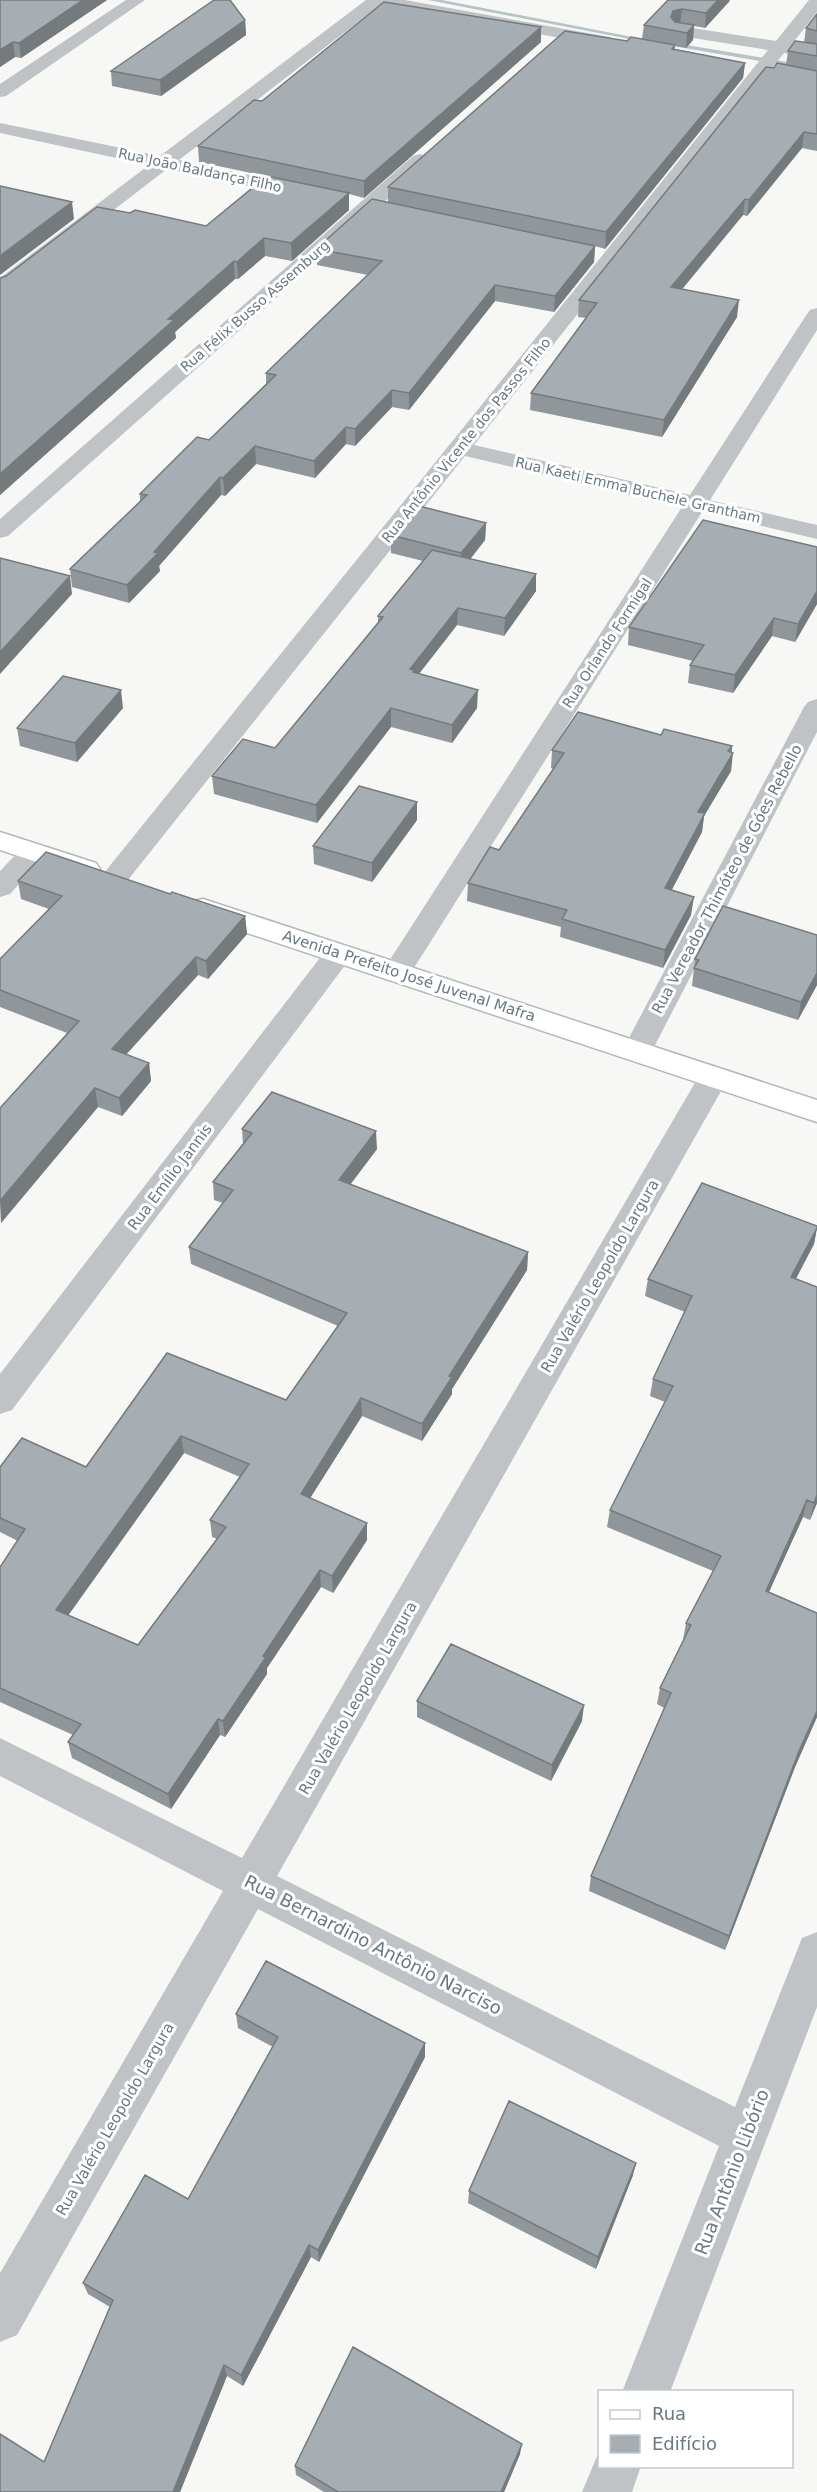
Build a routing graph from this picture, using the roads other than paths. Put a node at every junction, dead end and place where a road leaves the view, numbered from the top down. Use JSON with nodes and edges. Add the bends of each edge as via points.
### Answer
{"nodes":[{"id":1,"x":137,"y":0,"type":"edge"},
{"id":2,"x":377,"y":0,"type":"edge"},
{"id":3,"x":817,"y":1,"type":"edge"},
{"id":4,"x":680,"y":32,"type":"edge"},
{"id":5,"x":564,"y":34,"type":"junction"},
{"id":6,"x":622,"y":45,"type":"edge"},
{"id":7,"x":546,"y":50,"type":"edge"},
{"id":8,"x":817,"y":53,"type":"edge"},
{"id":9,"x":773,"y":62,"type":"junction"},
{"id":10,"x":738,"y":66,"type":"edge"},
{"id":11,"x":0,"y":92,"type":"edge"},
{"id":12,"x":0,"y":128,"type":"edge"},
{"id":13,"x":431,"y":151,"type":"edge"},
{"id":14,"x":164,"y":162,"type":"junction"},
{"id":15,"x":323,"y":196,"type":"edge"},
{"id":16,"x":346,"y":201,"type":"edge"},
{"id":17,"x":369,"y":206,"type":"junction"},
{"id":18,"x":392,"y":211,"type":"edge"},
{"id":19,"x":589,"y":253,"type":"edge"},
{"id":20,"x":612,"y":258,"type":"junction"},
{"id":21,"x":0,"y":288,"type":"edge"},
{"id":22,"x":817,"y":314,"type":"edge"},
{"id":23,"x":459,"y":448,"type":"junction"},
{"id":24,"x":697,"y":504,"type":"junction"},
{"id":25,"x":0,"y":531,"type":"edge"},
{"id":26,"x":817,"y":532,"type":"edge"},
{"id":27,"x":817,"y":706,"type":"edge"},
{"id":28,"x":0,"y":841,"type":"edge"},
{"id":29,"x":34,"y":852,"type":"junction"},
{"id":30,"x":125,"y":882,"type":"joint"},
{"id":31,"x":0,"y":888,"type":"edge"},
{"id":32,"x":180,"y":900,"type":"edge"},
{"id":33,"x":339,"y":953,"type":"junction"},
{"id":34,"x":397,"y":972,"type":"junction"},
{"id":35,"x":637,"y":1051,"type":"junction"},
{"id":36,"x":714,"y":1077,"type":"junction"},
{"id":37,"x":817,"y":1111,"type":"edge"},
{"id":38,"x":0,"y":1400,"type":"edge"},
{"id":39,"x":0,"y":1756,"type":"edge"},
{"id":40,"x":251,"y":1883,"type":"junction"},
{"id":41,"x":817,"y":1952,"type":"edge"},
{"id":42,"x":746,"y":2136,"type":"junction"},
{"id":43,"x":0,"y":2318,"type":"edge"},
{"id":44,"x":646,"y":2390,"type":"edge"},
{"id":45,"x":616,"y":2468,"type":"edge"},
{"id":46,"x":608,"y":2492,"type":"edge"}],
"edges":[{"from":1,"to":11,"type":"street"},
{"from":2,"to":5,"type":"street"},
{"from":2,"to":14,"type":"street"},
{"from":3,"to":9,"type":"street","name":"Rua Antônio Vicente dos Passos Filho"},
{"from":4,"to":9,"type":"street"},
{"from":5,"to":6,"type":"street"},
{"from":5,"to":7,"type":"street"},
{"from":8,"to":9,"type":"street"},
{"from":9,"to":10,"type":"street"},
{"from":9,"to":20,"type":"street","name":"Rua Antônio Vicente dos Passos Filho"},
{"from":12,"to":14,"type":"street","name":"Rua João Baldança Filho"},
{"from":13,"to":17,"type":"street","name":"Rua Félix Busso Assemburg"},
{"from":14,"to":15,"type":"street","name":"Rua João Baldança Filho"},
{"from":14,"to":21,"type":"street"},
{"from":16,"to":17,"type":"street"},
{"from":17,"to":18,"type":"street"},
{"from":17,"to":25,"type":"street","name":"Rua Félix Busso Assemburg"},
{"from":19,"to":20,"type":"street"},
{"from":20,"to":23,"type":"street","name":"Rua Antônio Vicente dos Passos Filho"},
{"from":22,"to":24,"type":"street","name":"Rua Orlando Formigal"},
{"from":23,"to":24,"type":"street","name":"Rua Kaeti Emma Buchele Grantham"},
{"from":23,"to":30,"type":"street","name":"Rua Antônio Vicente dos Passos Filho"},
{"from":24,"to":26,"type":"street","name":"Rua Kaeti Emma Buchele Grantham"},
{"from":24,"to":34,"type":"street","name":"Rua Orlando Formigal"},
{"from":27,"to":35,"type":"street","name":"Rua Vereador Thimóteo de Góes Rebello"},
{"from":28,"to":29,"type":"main road"},
{"from":29,"to":30,"type":"main road"},
{"from":29,"to":31,"type":"street"},
{"from":32,"to":33,"type":"main road","name":"Avenida Prefeito José Juvenal Mafra"},
{"from":33,"to":34,"type":"main road","name":"Avenida Prefeito José Juvenal Mafra"},
{"from":33,"to":38,"type":"street","name":"Rua Emílio Jannis"},
{"from":34,"to":35,"type":"main road","name":"Avenida Prefeito José Juvenal Mafra"},
{"from":35,"to":36,"type":"main road","name":"Avenida Prefeito José Juvenal Mafra"},
{"from":36,"to":37,"type":"main road","name":"Avenida Prefeito José Juvenal Mafra"},
{"from":36,"to":40,"type":"street","name":"Rua Valério Leopoldo Largura"},
{"from":39,"to":40,"type":"street","name":"Rua Bernardino Antônio Narciso"},
{"from":40,"to":42,"type":"street","name":"Rua Bernardino Antônio Narciso"},
{"from":40,"to":43,"type":"street","name":"Rua Valério Leopoldo Largura"},
{"from":41,"to":42,"type":"street","name":"Rua Antônio Libório"},
{"from":42,"to":44,"type":"street","name":"Rua Antônio Libório"},
{"from":45,"to":46,"type":"street"}]}
